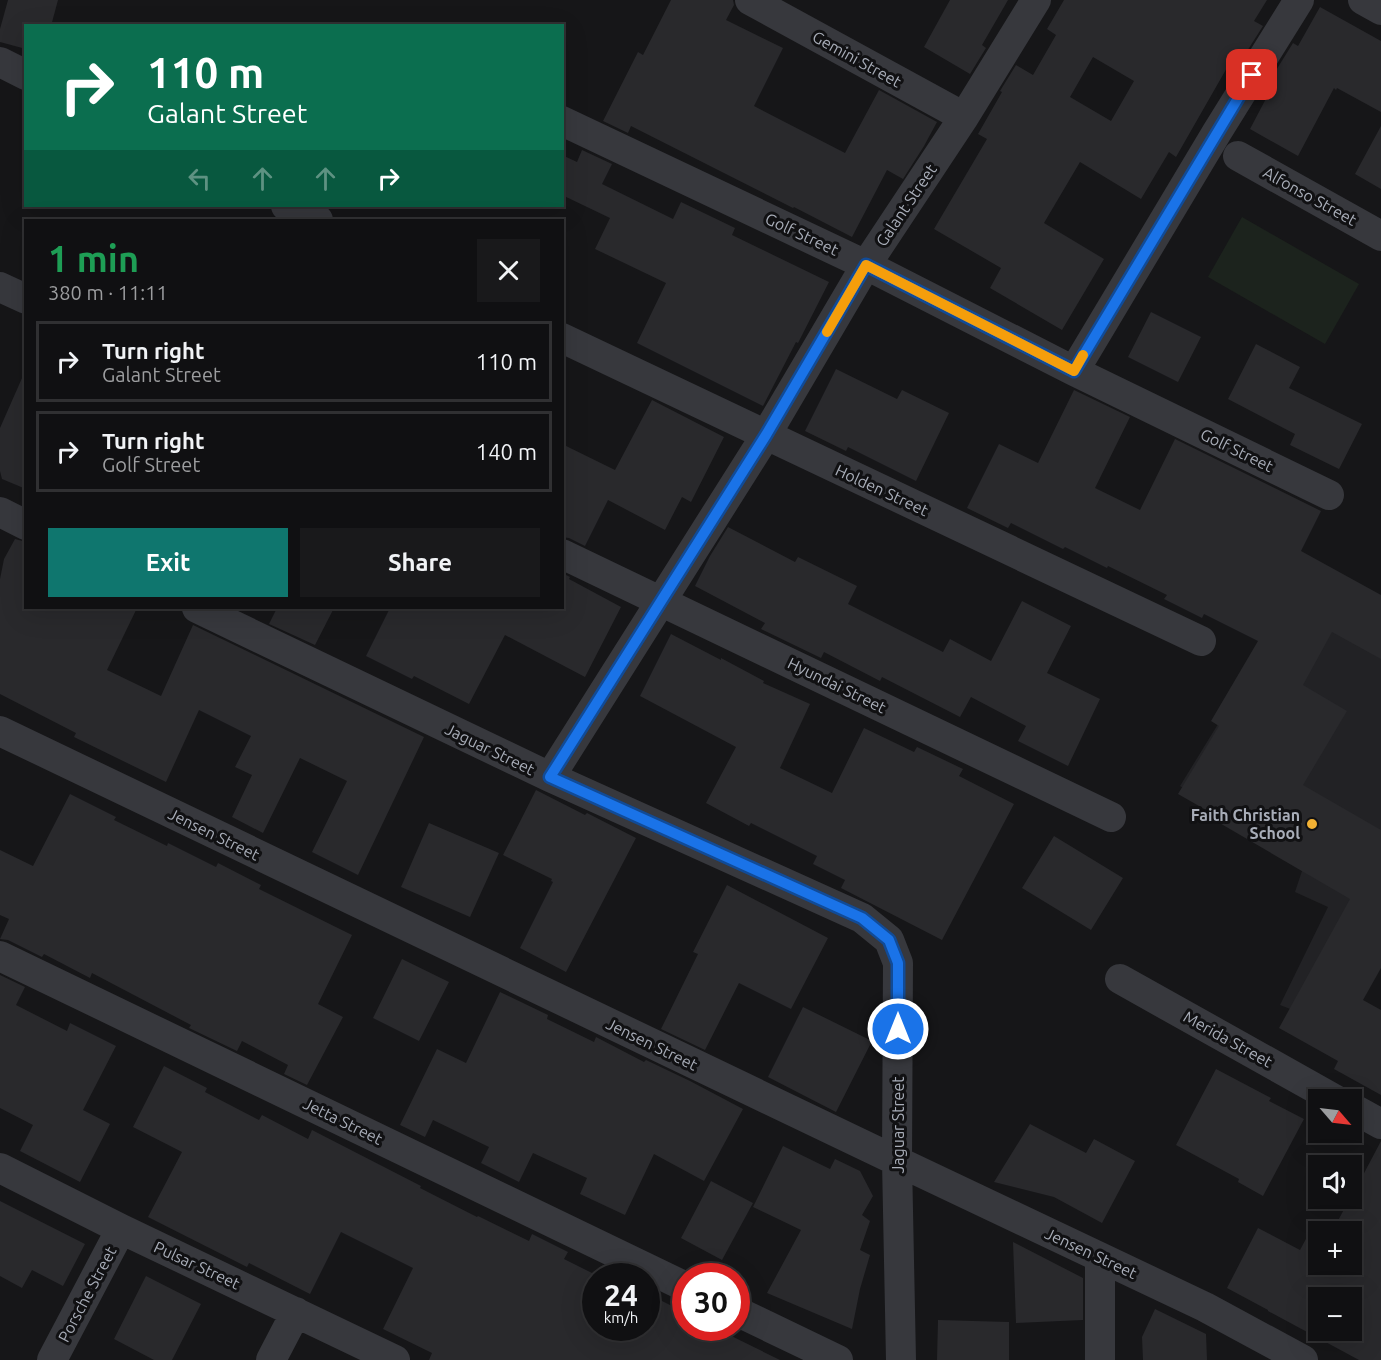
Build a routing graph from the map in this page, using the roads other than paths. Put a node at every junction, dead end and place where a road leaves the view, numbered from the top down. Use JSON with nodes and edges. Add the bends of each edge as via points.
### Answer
{"nodes":[{"id":1,"x":750,"y":0,"type":"edge"},
{"id":2,"x":1036,"y":0,"type":"edge"},
{"id":3,"x":1299,"y":0,"type":"edge"},
{"id":4,"x":1364,"y":0,"type":"edge"},
{"id":5,"x":1381,"y":10,"type":"edge"},
{"id":6,"x":0,"y":62,"type":"edge"},
{"id":7,"x":24,"y":74,"type":"edge"},
{"id":8,"x":964,"y":117,"type":"junction"},
{"id":9,"x":564,"y":122,"type":"edge"},
{"id":10,"x":1238,"y":156,"type":"dead end"},
{"id":11,"x":288,"y":207,"type":"edge"},
{"id":12,"x":316,"y":219,"type":"edge"},
{"id":13,"x":1381,"y":236,"type":"edge"},
{"id":14,"x":866,"y":265,"type":"junction"},
{"id":15,"x":0,"y":287,"type":"edge"},
{"id":16,"x":24,"y":298,"type":"edge"},
{"id":17,"x":564,"y":339,"type":"edge"},
{"id":18,"x":1074,"y":371,"type":"junction"},
{"id":19,"x":766,"y":435,"type":"junction"},
{"id":20,"x":1329,"y":495,"type":"dead end"},
{"id":21,"x":0,"y":512,"type":"edge"},
{"id":22,"x":24,"y":524,"type":"edge"},
{"id":23,"x":564,"y":555,"type":"edge"},
{"id":24,"x":662,"y":601,"type":"junction"},
{"id":25,"x":199,"y":609,"type":"edge"},
{"id":26,"x":1201,"y":641,"type":"dead end"},
{"id":27,"x":0,"y":731,"type":"edge"},
{"id":28,"x":550,"y":777,"type":"junction"},
{"id":29,"x":1111,"y":817,"type":"dead end"},
{"id":30,"x":0,"y":956,"type":"edge"},
{"id":31,"x":1120,"y":979,"type":"dead end"},
{"id":32,"x":1316,"y":1089,"type":"edge"},
{"id":33,"x":1362,"y":1114,"type":"edge"},
{"id":34,"x":1381,"y":1125,"type":"edge"},
{"id":35,"x":897,"y":1161,"type":"junction"},
{"id":36,"x":0,"y":1168,"type":"edge"},
{"id":37,"x":121,"y":1229,"type":"junction"},
{"id":38,"x":1100,"y":1258,"type":"junction"},
{"id":39,"x":672,"y":1280,"type":"edge"},
{"id":40,"x":296,"y":1312,"type":"junction"},
{"id":41,"x":750,"y":1318,"type":"edge"},
{"id":42,"x":1295,"y":1358,"type":"edge"},
{"id":43,"x":52,"y":1360,"type":"edge"},
{"id":44,"x":271,"y":1360,"type":"edge"},
{"id":45,"x":395,"y":1360,"type":"edge"},
{"id":46,"x":838,"y":1360,"type":"edge"},
{"id":47,"x":901,"y":1360,"type":"edge"},
{"id":48,"x":1100,"y":1360,"type":"edge"}],
"edges":[{"from":1,"to":8,"type":"street","name":"Gemini Street"},
{"from":2,"to":8,"type":"street","name":"Galant Street"},
{"from":3,"to":18,"type":"street"},
{"from":4,"to":5,"type":"street"},
{"from":6,"to":7,"type":"street"},
{"from":8,"to":14,"type":"street","name":"Galant Street"},
{"from":9,"to":14,"type":"street","name":"Golf Street"},
{"from":10,"to":13,"type":"street","name":"Alfonso Street"},
{"from":11,"to":12,"type":"street"},
{"from":14,"to":18,"type":"street","name":"Golf Street"},
{"from":14,"to":19,"type":"street","name":"Galant Street"},
{"from":15,"to":16,"type":"street"},
{"from":17,"to":19,"type":"street","name":"Holden Street"},
{"from":18,"to":20,"type":"street","name":"Golf Street"},
{"from":19,"to":24,"type":"street","name":"Galant Street"},
{"from":19,"to":26,"type":"street","name":"Holden Street"},
{"from":21,"to":22,"type":"street"},
{"from":23,"to":24,"type":"street","name":"Hyundai Street"},
{"from":24,"to":28,"type":"street","name":"Galant Street"},
{"from":24,"to":29,"type":"street","name":"Hyundai Street"},
{"from":25,"to":28,"type":"street","name":"Jaguar Street"},
{"from":27,"to":35,"type":"street","name":"Jensen Street"},
{"from":28,"to":35,"type":"street","name":"Jaguar Street","via":[[862,918],[889,940],[898,963]]},
{"from":30,"to":39,"type":"street","name":"Jetta Street"},
{"from":31,"to":32,"type":"street","name":"Merida Street"},
{"from":33,"to":34,"type":"street"},
{"from":35,"to":38,"type":"street","name":"Jensen Street"},
{"from":35,"to":47,"type":"street","name":"Jaguar Street"},
{"from":36,"to":37,"type":"street","name":"Pulsar Street"},
{"from":37,"to":40,"type":"street","name":"Pulsar Street"},
{"from":37,"to":43,"type":"street","name":"Porsche Street"},
{"from":38,"to":42,"type":"street","name":"Jensen Street","via":[[1205,1307]]},
{"from":38,"to":48,"type":"street"},
{"from":40,"to":44,"type":"street"},
{"from":40,"to":45,"type":"street","name":"Pulsar Street"},
{"from":41,"to":46,"type":"street"}]}
